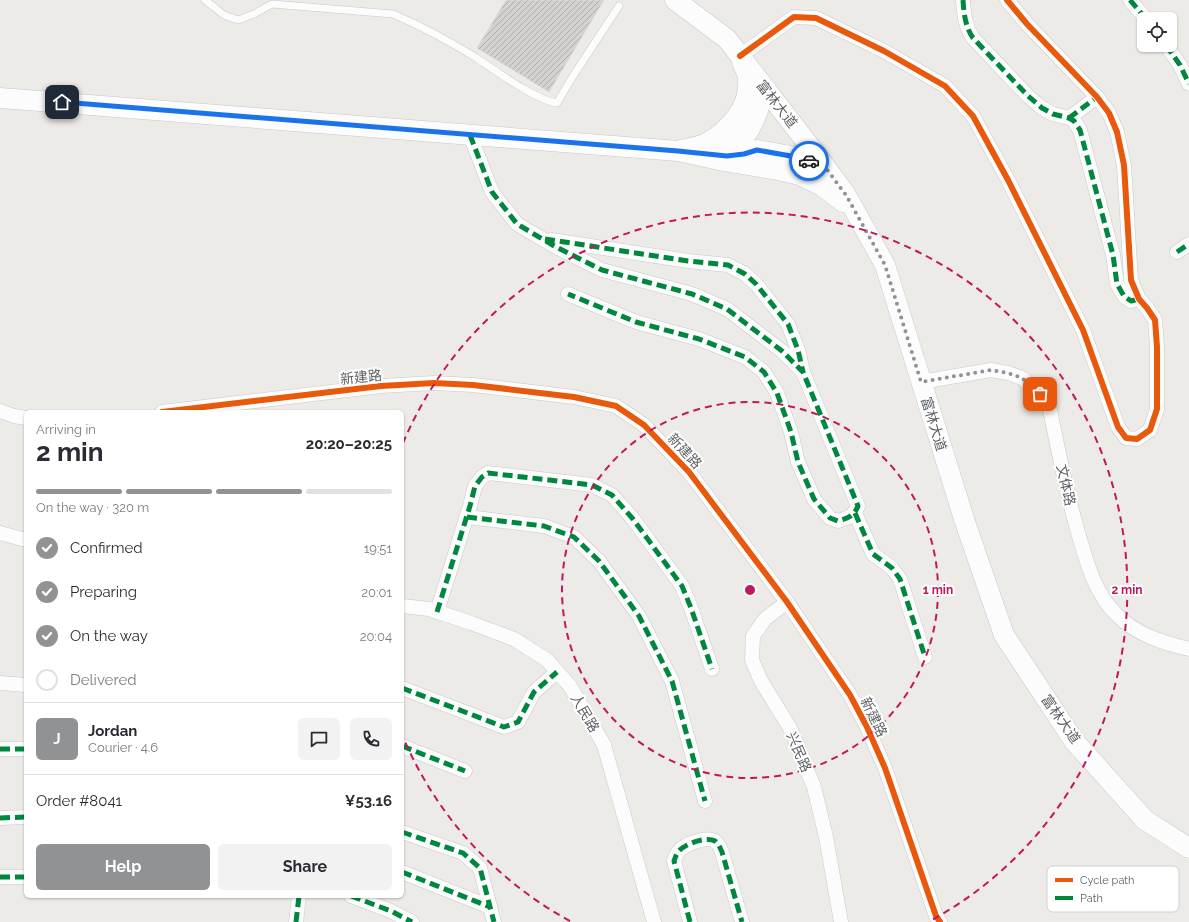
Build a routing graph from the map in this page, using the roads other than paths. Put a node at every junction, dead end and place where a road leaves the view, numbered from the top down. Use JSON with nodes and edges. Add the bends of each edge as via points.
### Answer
{"nodes":[{"id":1,"x":205,"y":0,"type":"edge"},
{"id":2,"x":675,"y":0,"type":"edge"},
{"id":3,"x":963,"y":0,"type":"edge"},
{"id":4,"x":1007,"y":0,"type":"edge"},
{"id":5,"x":1130,"y":0,"type":"edge"},
{"id":6,"x":619,"y":6,"type":"dead end"},
{"id":7,"x":1140,"y":12,"type":"edge"},
{"id":8,"x":1171,"y":52,"type":"edge"},
{"id":9,"x":740,"y":56,"type":"junction"},
{"id":10,"x":762,"y":84,"type":"junction"},
{"id":11,"x":1189,"y":84,"type":"edge"},
{"id":12,"x":1097,"y":97,"type":"junction"},
{"id":13,"x":0,"y":98,"type":"edge"},
{"id":14,"x":1068,"y":118,"type":"junction"},
{"id":15,"x":470,"y":135,"type":"junction"},
{"id":16,"x":679,"y":151,"type":"junction"},
{"id":17,"x":825,"y":167,"type":"junction"},
{"id":18,"x":861,"y":222,"type":"junction"},
{"id":19,"x":541,"y":238,"type":"junction"},
{"id":20,"x":568,"y":294,"type":"dead end"},
{"id":21,"x":1139,"y":299,"type":"junction"},
{"id":22,"x":803,"y":372,"type":"junction"},
{"id":23,"x":921,"y":382,"type":"junction"},
{"id":24,"x":179,"y":410,"type":"edge"},
{"id":25,"x":0,"y":411,"type":"edge"},
{"id":26,"x":24,"y":418,"type":"edge"},
{"id":27,"x":855,"y":513,"type":"junction"},
{"id":28,"x":467,"y":517,"type":"junction"},
{"id":29,"x":0,"y":533,"type":"edge"},
{"id":30,"x":24,"y":539,"type":"edge"},
{"id":31,"x":787,"y":602,"type":"junction"},
{"id":32,"x":404,"y":606,"type":"edge"},
{"id":33,"x":437,"y":612,"type":"junction"},
{"id":34,"x":1189,"y":649,"type":"edge"},
{"id":35,"x":925,"y":657,"type":"dead end"},
{"id":36,"x":712,"y":669,"type":"dead end"},
{"id":37,"x":557,"y":672,"type":"junction"},
{"id":38,"x":0,"y":683,"type":"edge"},
{"id":39,"x":24,"y":685,"type":"edge"},
{"id":40,"x":404,"y":689,"type":"edge"},
{"id":41,"x":404,"y":747,"type":"edge"},
{"id":42,"x":0,"y":749,"type":"edge"},
{"id":43,"x":24,"y":749,"type":"edge"},
{"id":44,"x":465,"y":771,"type":"dead end"},
{"id":45,"x":706,"y":800,"type":"dead end"},
{"id":46,"x":24,"y":817,"type":"edge"},
{"id":47,"x":0,"y":818,"type":"edge"},
{"id":48,"x":404,"y":833,"type":"edge"},
{"id":49,"x":1189,"y":848,"type":"edge"},
{"id":50,"x":404,"y":873,"type":"edge"},
{"id":51,"x":24,"y":877,"type":"edge"},
{"id":52,"x":0,"y":878,"type":"edge"},
{"id":53,"x":298,"y":898,"type":"edge"},
{"id":54,"x":356,"y":898,"type":"edge"},
{"id":55,"x":490,"y":907,"type":"junction"},
{"id":56,"x":296,"y":922,"type":"edge"},
{"id":57,"x":412,"y":922,"type":"edge"},
{"id":58,"x":494,"y":922,"type":"edge"},
{"id":59,"x":654,"y":922,"type":"edge"},
{"id":60,"x":690,"y":922,"type":"edge"},
{"id":61,"x":742,"y":922,"type":"edge"},
{"id":62,"x":841,"y":922,"type":"edge"},
{"id":63,"x":940,"y":922,"type":"edge"}],
"edges":[{"from":1,"to":6,"type":"lane","via":[[224,15],[238,20],[272,4],[393,14],[473,56],[537,96],[557,103]]},
{"from":2,"to":9,"type":"main road","name":"富林大道","via":[[727,39]]},
{"from":3,"to":14,"type":"street","via":[[965,21],[973,38],[1028,96],[1053,114]]},
{"from":4,"to":12,"type":"street"},
{"from":5,"to":7,"type":"street"},
{"from":8,"to":11,"type":"street"},
{"from":9,"to":10,"type":"main road","name":"富林大道"},
{"from":9,"to":16,"type":"main road","via":[[748,79],[747,95],[739,116],[716,138],[703,145]]},
{"from":9,"to":21,"type":"street","via":[[794,17],[816,18],[884,51],[944,86],[973,116],[1008,180],[1083,330],[1118,428],[1126,438],[1137,439],[1150,430],[1157,409],[1157,347],[1154,320]]},
{"from":10,"to":16,"type":"main road","via":[[761,100],[754,119],[740,142],[730,149],[717,153]]},
{"from":10,"to":17,"type":"main road","name":"富林大道"},
{"from":12,"to":14,"type":"street"},
{"from":12,"to":21,"type":"street","via":[[1109,113],[1124,165],[1131,280]]},
{"from":13,"to":15,"type":"main road"},
{"from":14,"to":21,"type":"street","via":[[1080,130],[1113,255],[1117,284],[1124,296],[1131,301]]},
{"from":15,"to":16,"type":"main road"},
{"from":15,"to":19,"type":"street","via":[[492,192],[517,224]]},
{"from":16,"to":17,"type":"main road","via":[[727,156],[757,150],[802,158]]},
{"from":16,"to":18,"type":"main road","via":[[800,175],[822,186]]},
{"from":17,"to":18,"type":"main road","name":"富林大道","via":[[846,195]]},
{"from":18,"to":23,"type":"main road","name":"富林大道","via":[[885,265]]},
{"from":19,"to":22,"type":"street","via":[[602,270],[692,294],[727,309],[782,351]]},
{"from":19,"to":22,"type":"street","via":[[728,265],[745,274],[756,284],[788,324]]},
{"from":20,"to":27,"type":"street","via":[[636,322],[699,338],[745,357],[764,372],[778,393],[798,462],[814,498],[830,518],[838,521]]},
{"from":22,"to":27,"type":"street","via":[[858,506]]},
{"from":23,"to":34,"type":"street","name":"文体路","via":[[991,370],[1022,378],[1046,400],[1067,491],[1089,570],[1098,590],[1115,614],[1129,625],[1147,636]]},
{"from":23,"to":49,"type":"main road","name":"富林大道","via":[[1004,635],[1074,740],[1145,820]]},
{"from":24,"to":31,"type":"street","name":"新建路","via":[[381,386],[434,384],[473,385],[566,396],[616,406],[644,425],[688,472]]},
{"from":25,"to":26,"type":"street"},
{"from":27,"to":35,"type":"street","via":[[873,554],[892,568],[900,579]]},
{"from":28,"to":33,"type":"street"},
{"from":28,"to":36,"type":"street","via":[[475,486],[488,473],[592,486],[612,495],[682,586]]},
{"from":28,"to":45,"type":"street","via":[[544,526],[574,537],[599,561],[639,616],[672,681]]},
{"from":29,"to":30,"type":"street"},
{"from":31,"to":62,"type":"street","name":"兴民路","via":[[766,619],[753,636],[752,660],[760,681],[790,728],[814,787]]},
{"from":31,"to":63,"type":"street","name":"新建路","via":[[850,695],[867,727],[885,768]]},
{"from":32,"to":33,"type":"street","name":"人民路"},
{"from":33,"to":37,"type":"street","name":"人民路","via":[[514,639],[547,660]]},
{"from":37,"to":40,"type":"street","via":[[534,692],[518,722],[504,727]]},
{"from":37,"to":59,"type":"street","name":"人民路","via":[[570,686],[604,745]]},
{"from":38,"to":39,"type":"street"},
{"from":41,"to":44,"type":"street"},
{"from":42,"to":43,"type":"street"},
{"from":46,"to":47,"type":"street"},
{"from":48,"to":55,"type":"street","via":[[463,853],[480,868]]},
{"from":50,"to":55,"type":"street"},
{"from":51,"to":52,"type":"street"},
{"from":53,"to":56,"type":"street"},
{"from":54,"to":57,"type":"street"},
{"from":55,"to":58,"type":"street"},
{"from":60,"to":61,"type":"street","via":[[674,861],[677,853],[684,847],[710,839],[717,842],[722,852]]}]}
